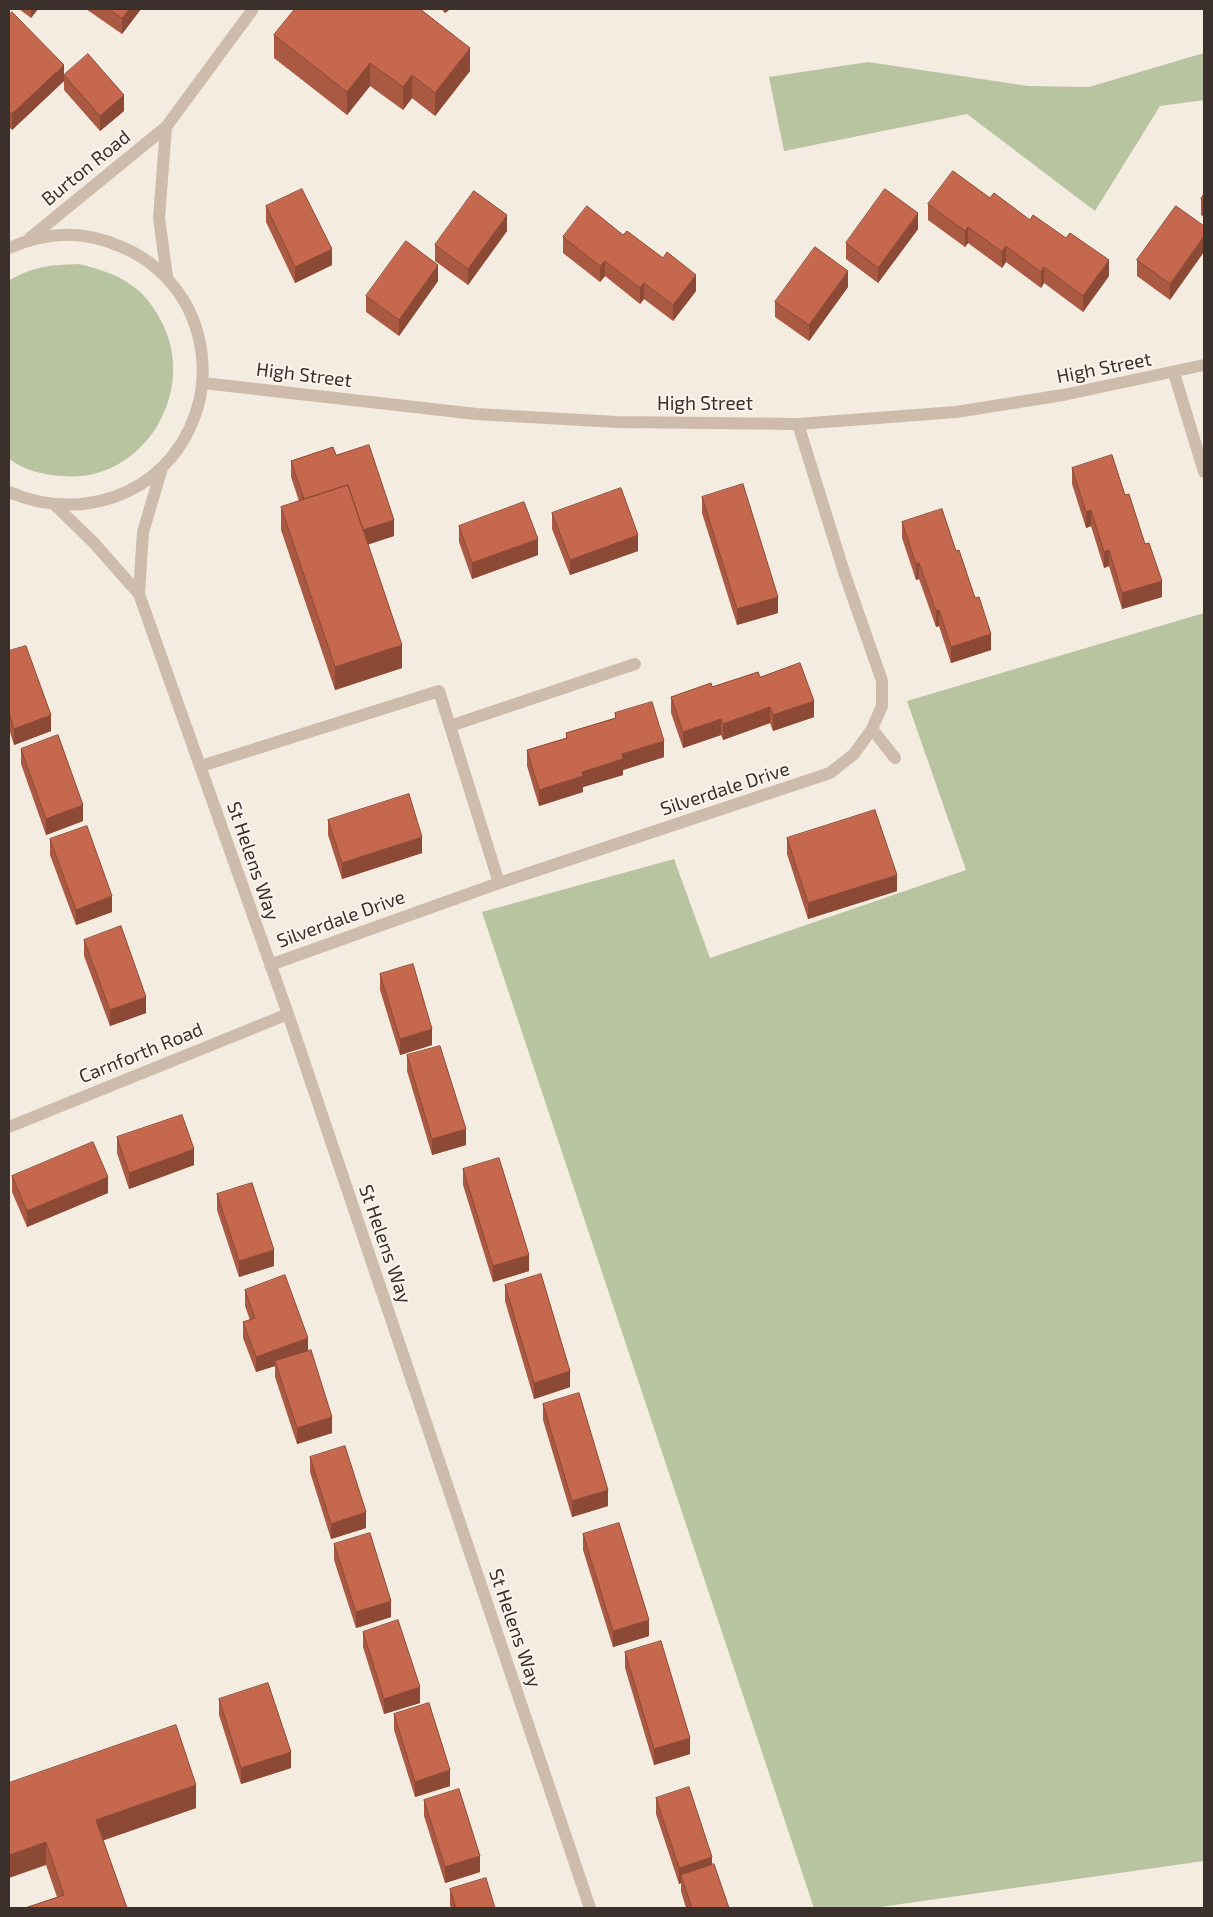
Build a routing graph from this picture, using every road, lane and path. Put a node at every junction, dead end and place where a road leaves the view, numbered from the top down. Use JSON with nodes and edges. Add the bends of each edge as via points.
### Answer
{"nodes":[{"id":1,"x":253,"y":9,"type":"edge"},
{"id":2,"x":166,"y":127,"type":"junction"},
{"id":3,"x":29,"y":239,"type":"junction"},
{"id":4,"x":9,"y":248,"type":"edge"},
{"id":5,"x":167,"y":278,"type":"junction"},
{"id":6,"x":1204,"y":365,"type":"edge"},
{"id":7,"x":1174,"y":373,"type":"junction"},
{"id":8,"x":203,"y":383,"type":"junction"},
{"id":9,"x":798,"y":424,"type":"junction"},
{"id":10,"x":162,"y":468,"type":"junction"},
{"id":11,"x":1204,"y":472,"type":"edge"},
{"id":12,"x":9,"y":492,"type":"edge"},
{"id":13,"x":56,"y":506,"type":"junction"},
{"id":14,"x":139,"y":594,"type":"junction"},
{"id":15,"x":634,"y":664,"type":"dead end"},
{"id":16,"x":450,"y":726,"type":"junction"},
{"id":17,"x":872,"y":728,"type":"junction"},
{"id":18,"x":895,"y":758,"type":"dead end"},
{"id":19,"x":201,"y":766,"type":"junction"},
{"id":20,"x":499,"y":884,"type":"junction"},
{"id":21,"x":270,"y":965,"type":"junction"},
{"id":22,"x":288,"y":1014,"type":"junction"},
{"id":23,"x":9,"y":1127,"type":"edge"},
{"id":24,"x":590,"y":1908,"type":"edge"}],
"edges":[{"from":1,"to":2,"type":"street","name":"Burton Road"},
{"from":2,"to":3,"type":"street","name":"Burton Road"},
{"from":2,"to":5,"type":"street","via":[[159,218]]},
{"from":3,"to":4,"type":"street"},
{"from":3,"to":5,"type":"street","via":[[66,234],[104,239],[138,254]]},
{"from":5,"to":8,"type":"street","via":[[183,298],[195,322],[202,347]]},
{"from":6,"to":7,"type":"street","name":"High Street"},
{"from":7,"to":9,"type":"street","name":"High Street","via":[[956,412]]},
{"from":7,"to":11,"type":"street"},
{"from":8,"to":9,"type":"street","name":"High Street","via":[[476,414],[617,422]]},
{"from":8,"to":10,"type":"street","via":[[196,414],[182,444]]},
{"from":9,"to":17,"type":"street","name":"Silverdale Drive","via":[[882,680],[882,706]]},
{"from":10,"to":13,"type":"street","via":[[139,486],[113,498],[85,505]]},
{"from":10,"to":14,"type":"street","name":"St Helens Way","via":[[143,532]]},
{"from":12,"to":13,"type":"street"},
{"from":13,"to":14,"type":"street","name":"St Helens Way"},
{"from":14,"to":19,"type":"street","name":"St Helens Way"},
{"from":15,"to":16,"type":"street"},
{"from":16,"to":19,"type":"street","via":[[439,691]]},
{"from":16,"to":20,"type":"street"},
{"from":17,"to":18,"type":"street"},
{"from":17,"to":20,"type":"street","name":"Silverdale Drive","via":[[854,754],[830,774]]},
{"from":19,"to":21,"type":"street","name":"St Helens Way"},
{"from":20,"to":21,"type":"street","name":"Silverdale Drive"},
{"from":21,"to":22,"type":"street","name":"St Helens Way"},
{"from":22,"to":23,"type":"street","name":"Carnforth Road"},
{"from":22,"to":24,"type":"street","name":"St Helens Way"}]}
